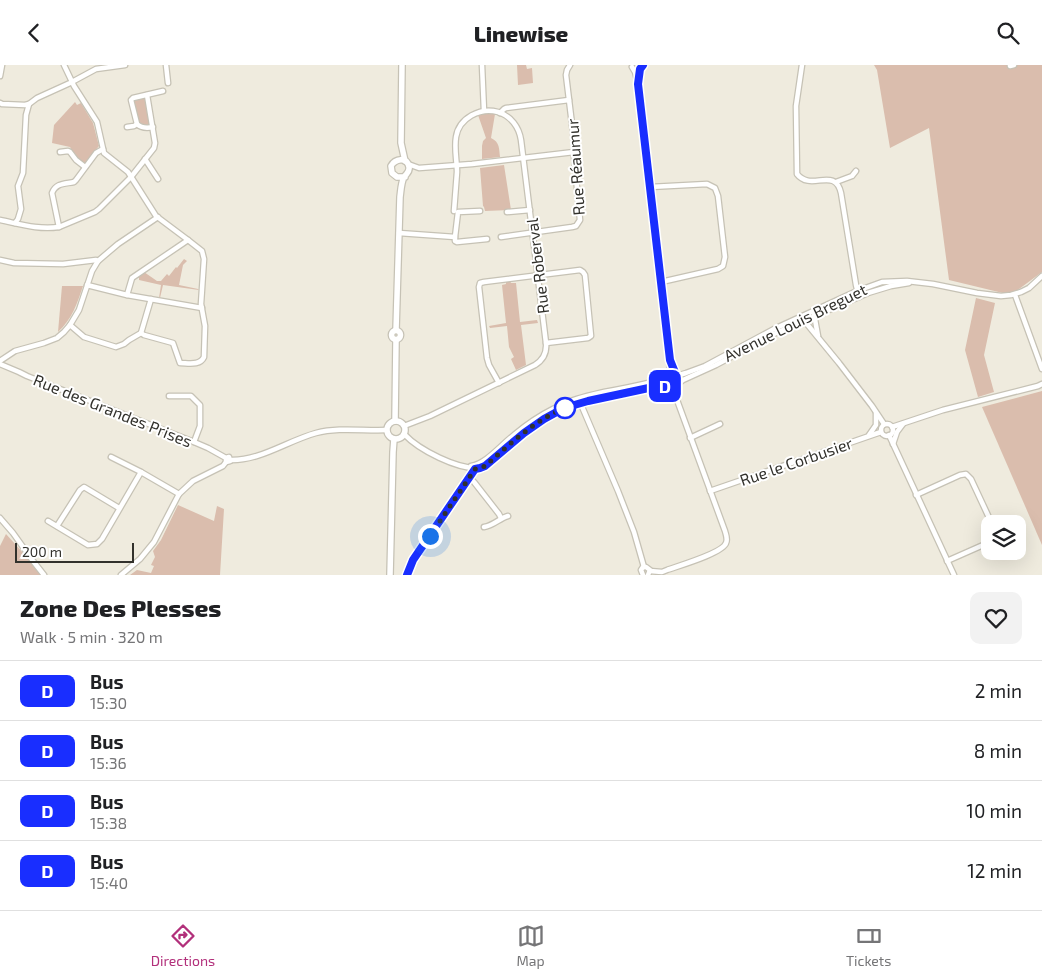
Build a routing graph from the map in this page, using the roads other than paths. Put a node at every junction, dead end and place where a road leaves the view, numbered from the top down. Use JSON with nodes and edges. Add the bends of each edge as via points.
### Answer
{"nodes":[{"id":1,"x":2,"y":65,"type":"edge"},
{"id":2,"x":64,"y":65,"type":"edge"},
{"id":3,"x":125,"y":65,"type":"edge"},
{"id":4,"x":166,"y":65,"type":"edge"},
{"id":5,"x":402,"y":65,"type":"edge"},
{"id":6,"x":482,"y":65,"type":"edge"},
{"id":7,"x":570,"y":65,"type":"edge"},
{"id":8,"x":642,"y":65,"type":"edge"},
{"id":9,"x":802,"y":65,"type":"edge"},
{"id":10,"x":630,"y":66,"type":"edge"},
{"id":11,"x":0,"y":77,"type":"edge"},
{"id":12,"x":72,"y":82,"type":"junction"},
{"id":13,"x":168,"y":83,"type":"dead end"},
{"id":14,"x":638,"y":84,"type":"junction"},
{"id":15,"x":163,"y":91,"type":"dead end"},
{"id":16,"x":147,"y":95,"type":"junction"},
{"id":17,"x":569,"y":100,"type":"junction"},
{"id":18,"x":0,"y":103,"type":"edge"},
{"id":19,"x":29,"y":104,"type":"junction"},
{"id":20,"x":484,"y":111,"type":"junction"},
{"id":21,"x":500,"y":113,"type":"junction"},
{"id":22,"x":137,"y":125,"type":"junction"},
{"id":23,"x":127,"y":127,"type":"dead end"},
{"id":24,"x":153,"y":127,"type":"junction"},
{"id":25,"x":401,"y":143,"type":"junction"},
{"id":26,"x":103,"y":149,"type":"junction"},
{"id":27,"x":60,"y":152,"type":"dead end"},
{"id":28,"x":574,"y":152,"type":"junction"},
{"id":29,"x":145,"y":159,"type":"junction"},
{"id":30,"x":524,"y":159,"type":"junction"},
{"id":31,"x":395,"y":161,"type":"junction"},
{"id":32,"x":407,"y":163,"type":"junction"},
{"id":33,"x":457,"y":165,"type":"junction"},
{"id":34,"x":85,"y":167,"type":"junction"},
{"id":35,"x":419,"y":167,"type":"junction"},
{"id":36,"x":856,"y":171,"type":"dead end"},
{"id":37,"x":406,"y":175,"type":"junction"},
{"id":38,"x":395,"y":176,"type":"junction"},
{"id":39,"x":131,"y":177,"type":"junction"},
{"id":40,"x":158,"y":179,"type":"dead end"},
{"id":41,"x":836,"y":182,"type":"junction"},
{"id":42,"x":650,"y":187,"type":"junction"},
{"id":43,"x":400,"y":197,"type":"junction"},
{"id":44,"x":530,"y":210,"type":"junction"},
{"id":45,"x":454,"y":211,"type":"dead end"},
{"id":46,"x":480,"y":211,"type":"dead end"},
{"id":47,"x":508,"y":212,"type":"dead end"},
{"id":48,"x":20,"y":213,"type":"junction"},
{"id":49,"x":158,"y":217,"type":"junction"},
{"id":50,"x":0,"y":220,"type":"edge"},
{"id":51,"x":15,"y":223,"type":"junction"},
{"id":52,"x":26,"y":226,"type":"junction"},
{"id":53,"x":58,"y":227,"type":"junction"},
{"id":54,"x":533,"y":232,"type":"junction"},
{"id":55,"x":398,"y":233,"type":"junction"},
{"id":56,"x":455,"y":237,"type":"junction"},
{"id":57,"x":501,"y":237,"type":"dead end"},
{"id":58,"x":188,"y":239,"type":"junction"},
{"id":59,"x":487,"y":239,"type":"dead end"},
{"id":60,"x":0,"y":260,"type":"edge"},
{"id":61,"x":98,"y":261,"type":"junction"},
{"id":62,"x":538,"y":275,"type":"junction"},
{"id":63,"x":1042,"y":275,"type":"edge"},
{"id":64,"x":661,"y":282,"type":"junction"},
{"id":65,"x":87,"y":285,"type":"junction"},
{"id":66,"x":858,"y":294,"type":"junction"},
{"id":67,"x":127,"y":295,"type":"junction"},
{"id":68,"x":1015,"y":295,"type":"junction"},
{"id":69,"x":150,"y":299,"type":"junction"},
{"id":70,"x":202,"y":308,"type":"junction"},
{"id":71,"x":814,"y":314,"type":"junction"},
{"id":72,"x":802,"y":319,"type":"junction"},
{"id":73,"x":70,"y":325,"type":"junction"},
{"id":74,"x":142,"y":333,"type":"junction"},
{"id":75,"x":818,"y":337,"type":"junction"},
{"id":76,"x":546,"y":343,"type":"junction"},
{"id":77,"x":670,"y":360,"type":"junction"},
{"id":78,"x":0,"y":363,"type":"edge"},
{"id":79,"x":1042,"y":369,"type":"edge"},
{"id":80,"x":676,"y":375,"type":"junction"},
{"id":81,"x":667,"y":377,"type":"junction"},
{"id":82,"x":498,"y":383,"type":"junction"},
{"id":83,"x":678,"y":384,"type":"junction"},
{"id":84,"x":1042,"y":384,"type":"edge"},
{"id":85,"x":669,"y":387,"type":"junction"},
{"id":86,"x":169,"y":396,"type":"dead end"},
{"id":87,"x":577,"y":399,"type":"junction"},
{"id":88,"x":677,"y":400,"type":"junction"},
{"id":89,"x":876,"y":411,"type":"junction"},
{"id":90,"x":395,"y":421,"type":"junction"},
{"id":91,"x":904,"y":423,"type":"junction"},
{"id":92,"x":720,"y":424,"type":"dead end"},
{"id":93,"x":884,"y":424,"type":"junction"},
{"id":94,"x":404,"y":426,"type":"junction"},
{"id":95,"x":892,"y":427,"type":"junction"},
{"id":96,"x":386,"y":430,"type":"junction"},
{"id":97,"x":881,"y":431,"type":"junction"},
{"id":98,"x":404,"y":434,"type":"junction"},
{"id":99,"x":889,"y":435,"type":"junction"},
{"id":100,"x":868,"y":436,"type":"junction"},
{"id":101,"x":690,"y":438,"type":"junction"},
{"id":102,"x":394,"y":439,"type":"junction"},
{"id":103,"x":194,"y":442,"type":"junction"},
{"id":104,"x":893,"y":445,"type":"junction"},
{"id":105,"x":111,"y":457,"type":"dead end"},
{"id":106,"x":228,"y":460,"type":"junction"},
{"id":107,"x":475,"y":467,"type":"junction"},
{"id":108,"x":141,"y":472,"type":"junction"},
{"id":109,"x":470,"y":478,"type":"junction"},
{"id":110,"x":710,"y":491,"type":"junction"},
{"id":111,"x":179,"y":494,"type":"junction"},
{"id":112,"x":916,"y":495,"type":"junction"},
{"id":113,"x":120,"y":508,"type":"junction"},
{"id":114,"x":988,"y":515,"type":"edge"},
{"id":115,"x":508,"y":516,"type":"dead end"},
{"id":116,"x":0,"y":518,"type":"edge"},
{"id":117,"x":501,"y":518,"type":"junction"},
{"id":118,"x":48,"y":521,"type":"dead end"},
{"id":119,"x":57,"y":526,"type":"junction"},
{"id":120,"x":484,"y":527,"type":"dead end"},
{"id":121,"x":981,"y":546,"type":"edge"},
{"id":122,"x":947,"y":561,"type":"junction"},
{"id":123,"x":644,"y":567,"type":"junction"},
{"id":124,"x":649,"y":573,"type":"edge"},
{"id":125,"x":44,"y":575,"type":"edge"},
{"id":126,"x":121,"y":575,"type":"edge"},
{"id":127,"x":390,"y":575,"type":"edge"},
{"id":128,"x":407,"y":575,"type":"edge"},
{"id":129,"x":643,"y":575,"type":"edge"},
{"id":130,"x":954,"y":575,"type":"edge"}],
"edges":[{"from":1,"to":11,"type":"street"},
{"from":2,"to":12,"type":"street"},
{"from":3,"to":12,"type":"street","via":[[96,69]]},
{"from":4,"to":13,"type":"street"},
{"from":5,"to":25,"type":"main road"},
{"from":6,"to":20,"type":"street"},
{"from":7,"to":17,"type":"street","name":"Rue Réaumur","via":[[566,73]]},
{"from":8,"to":10,"type":"street"},
{"from":8,"to":14,"type":"street"},
{"from":9,"to":41,"type":"street","via":[[796,106],[797,174],[806,181]]},
{"from":10,"to":14,"type":"street"},
{"from":12,"to":19,"type":"street"},
{"from":12,"to":26,"type":"street","via":[[96,119]]},
{"from":14,"to":42,"type":"street"},
{"from":15,"to":16,"type":"street"},
{"from":16,"to":22,"type":"street","via":[[131,100]]},
{"from":16,"to":24,"type":"street"},
{"from":17,"to":21,"type":"street","via":[[506,108]]},
{"from":17,"to":28,"type":"street","name":"Rue Réaumur"},
{"from":18,"to":19,"type":"street"},
{"from":19,"to":48,"type":"street","via":[[23,173],[18,186]]},
{"from":20,"to":21,"type":"street"},
{"from":20,"to":33,"type":"street","via":[[467,118],[458,131],[455,144]]},
{"from":21,"to":30,"type":"street","name":"Rue Roberval","via":[[517,128]]},
{"from":22,"to":23,"type":"street"},
{"from":22,"to":24,"type":"street"},
{"from":24,"to":29,"type":"street","via":[[155,146]]},
{"from":25,"to":31,"type":"main road"},
{"from":25,"to":32,"type":"main road"},
{"from":26,"to":34,"type":"street"},
{"from":26,"to":39,"type":"street","via":[[105,155]]},
{"from":27,"to":34,"type":"street","via":[[70,152]]},
{"from":28,"to":30,"type":"street"},
{"from":28,"to":54,"type":"street","name":"Rue Réaumur","via":[[580,221],[572,227]]},
{"from":29,"to":39,"type":"street"},
{"from":29,"to":40,"type":"street"},
{"from":30,"to":33,"type":"street"},
{"from":30,"to":44,"type":"street","name":"Rue Roberval"},
{"from":31,"to":32,"type":"main road","via":[[400,159]]},
{"from":31,"to":38,"type":"main road","via":[[391,168]]},
{"from":32,"to":35,"type":"street"},
{"from":32,"to":37,"type":"main road"},
{"from":33,"to":35,"type":"street"},
{"from":33,"to":45,"type":"street"},
{"from":34,"to":53,"type":"street","via":[[74,182],[60,184],[52,191]]},
{"from":35,"to":37,"type":"street"},
{"from":36,"to":41,"type":"street"},
{"from":37,"to":38,"type":"main road"},
{"from":37,"to":43,"type":"main road"},
{"from":38,"to":43,"type":"main road"},
{"from":39,"to":49,"type":"street"},
{"from":39,"to":53,"type":"street","via":[[95,212]]},
{"from":41,"to":66,"type":"street","via":[[840,188]]},
{"from":42,"to":64,"type":"street"},
{"from":42,"to":64,"type":"street","via":[[706,184],[715,188],[718,196],[725,257],[722,266]]},
{"from":43,"to":55,"type":"main road"},
{"from":44,"to":47,"type":"street"},
{"from":44,"to":54,"type":"street","name":"Rue Roberval"},
{"from":46,"to":56,"type":"street","via":[[458,212]]},
{"from":48,"to":51,"type":"street"},
{"from":48,"to":52,"type":"street"},
{"from":49,"to":58,"type":"street"},
{"from":49,"to":61,"type":"street"},
{"from":50,"to":51,"type":"street"},
{"from":51,"to":52,"type":"street"},
{"from":52,"to":53,"type":"street"},
{"from":54,"to":57,"type":"street"},
{"from":54,"to":62,"type":"street","name":"Rue Roberval"},
{"from":55,"to":56,"type":"street"},
{"from":55,"to":90,"type":"main road","via":[[396,331],[400,336],[396,340]]},
{"from":56,"to":59,"type":"street","via":[[457,242]]},
{"from":58,"to":67,"type":"street","via":[[132,278]]},
{"from":58,"to":70,"type":"street","via":[[202,251],[204,259]]},
{"from":60,"to":61,"type":"street","via":[[63,264]]},
{"from":61,"to":65,"type":"street"},
{"from":62,"to":76,"type":"street","name":"Rue Roberval"},
{"from":62,"to":76,"type":"street","via":[[583,272],[590,325],[589,338]]},
{"from":62,"to":82,"type":"street","via":[[480,285],[489,365]]},
{"from":63,"to":68,"type":"street","via":[[1029,288]]},
{"from":64,"to":77,"type":"street"},
{"from":65,"to":67,"type":"street"},
{"from":65,"to":73,"type":"street"},
{"from":66,"to":68,"type":"street","name":"Avenue Louis Breguet","via":[[882,282],[898,281],[992,295]]},
{"from":66,"to":71,"type":"street","name":"Avenue Louis Breguet"},
{"from":67,"to":69,"type":"street"},
{"from":68,"to":79,"type":"street"},
{"from":69,"to":70,"type":"street"},
{"from":69,"to":74,"type":"street"},
{"from":70,"to":74,"type":"street","via":[[204,357],[199,363],[180,363],[173,343]]},
{"from":71,"to":72,"type":"street","name":"Avenue Louis Breguet"},
{"from":71,"to":75,"type":"street"},
{"from":72,"to":75,"type":"street"},
{"from":72,"to":80,"type":"street","name":"Avenue Louis Breguet","via":[[774,329],[705,365]]},
{"from":72,"to":83,"type":"street","name":"Avenue Louis Breguet"},
{"from":73,"to":74,"type":"street","via":[[84,337],[116,347]]},
{"from":73,"to":78,"type":"street","via":[[57,338],[15,351]]},
{"from":75,"to":89,"type":"street"},
{"from":76,"to":82,"type":"street","via":[[546,352],[540,362]]},
{"from":77,"to":80,"type":"street"},
{"from":77,"to":81,"type":"street"},
{"from":78,"to":103,"type":"street","name":"Rue des Grandes Prises","via":[[62,391]]},
{"from":80,"to":81,"type":"street"},
{"from":80,"to":83,"type":"street"},
{"from":81,"to":85,"type":"street","via":[[665,382]]},
{"from":81,"to":87,"type":"street"},
{"from":82,"to":94,"type":"street"},
{"from":83,"to":85,"type":"street"},
{"from":83,"to":88,"type":"street"},
{"from":84,"to":91,"type":"street"},
{"from":85,"to":87,"type":"street"},
{"from":85,"to":88,"type":"street"},
{"from":86,"to":103,"type":"street","via":[[191,396],[200,405],[200,426]]},
{"from":87,"to":107,"type":"street","via":[[541,415]]},
{"from":87,"to":123,"type":"street","via":[[613,479]]},
{"from":88,"to":101,"type":"street"},
{"from":89,"to":93,"type":"street"},
{"from":89,"to":100,"type":"street","via":[[876,425]]},
{"from":90,"to":94,"type":"main road"},
{"from":90,"to":96,"type":"main road","via":[[389,423]]},
{"from":91,"to":95,"type":"street"},
{"from":91,"to":104,"type":"street","via":[[897,431]]},
{"from":92,"to":101,"type":"street"},
{"from":93,"to":95,"type":"street"},
{"from":93,"to":97,"type":"street"},
{"from":94,"to":98,"type":"main road"},
{"from":95,"to":99,"type":"street"},
{"from":96,"to":102,"type":"main road"},
{"from":96,"to":106,"type":"street","via":[[317,433],[250,458]]},
{"from":97,"to":99,"type":"street"},
{"from":97,"to":100,"type":"street","name":"Rue le Corbusier"},
{"from":98,"to":102,"type":"main road"},
{"from":98,"to":107,"type":"street","via":[[413,443],[452,463]]},
{"from":99,"to":104,"type":"street"},
{"from":100,"to":110,"type":"street","name":"Rue le Corbusier"},
{"from":101,"to":110,"type":"street"},
{"from":102,"to":127,"type":"main road"},
{"from":103,"to":106,"type":"street","name":"Rue des Grandes Prises"},
{"from":104,"to":112,"type":"street"},
{"from":105,"to":108,"type":"street"},
{"from":106,"to":111,"type":"street","via":[[223,466],[193,481]]},
{"from":107,"to":109,"type":"street"},
{"from":108,"to":111,"type":"street"},
{"from":108,"to":113,"type":"street"},
{"from":109,"to":117,"type":"street"},
{"from":109,"to":128,"type":"street","via":[[413,560]]},
{"from":110,"to":124,"type":"street","via":[[725,531],[726,544],[720,551],[662,572]]},
{"from":111,"to":126,"type":"street","via":[[154,542]]},
{"from":112,"to":114,"type":"street","via":[[966,474]]},
{"from":112,"to":122,"type":"street"},
{"from":113,"to":119,"type":"street","via":[[97,544],[88,545]]},
{"from":113,"to":119,"type":"street","via":[[84,487]]},
{"from":115,"to":117,"type":"street"},
{"from":116,"to":125,"type":"street"},
{"from":117,"to":120,"type":"street"},
{"from":118,"to":119,"type":"street"},
{"from":121,"to":122,"type":"street"},
{"from":122,"to":130,"type":"street"},
{"from":123,"to":124,"type":"street"},
{"from":123,"to":129,"type":"street","via":[[641,570]]}]}
